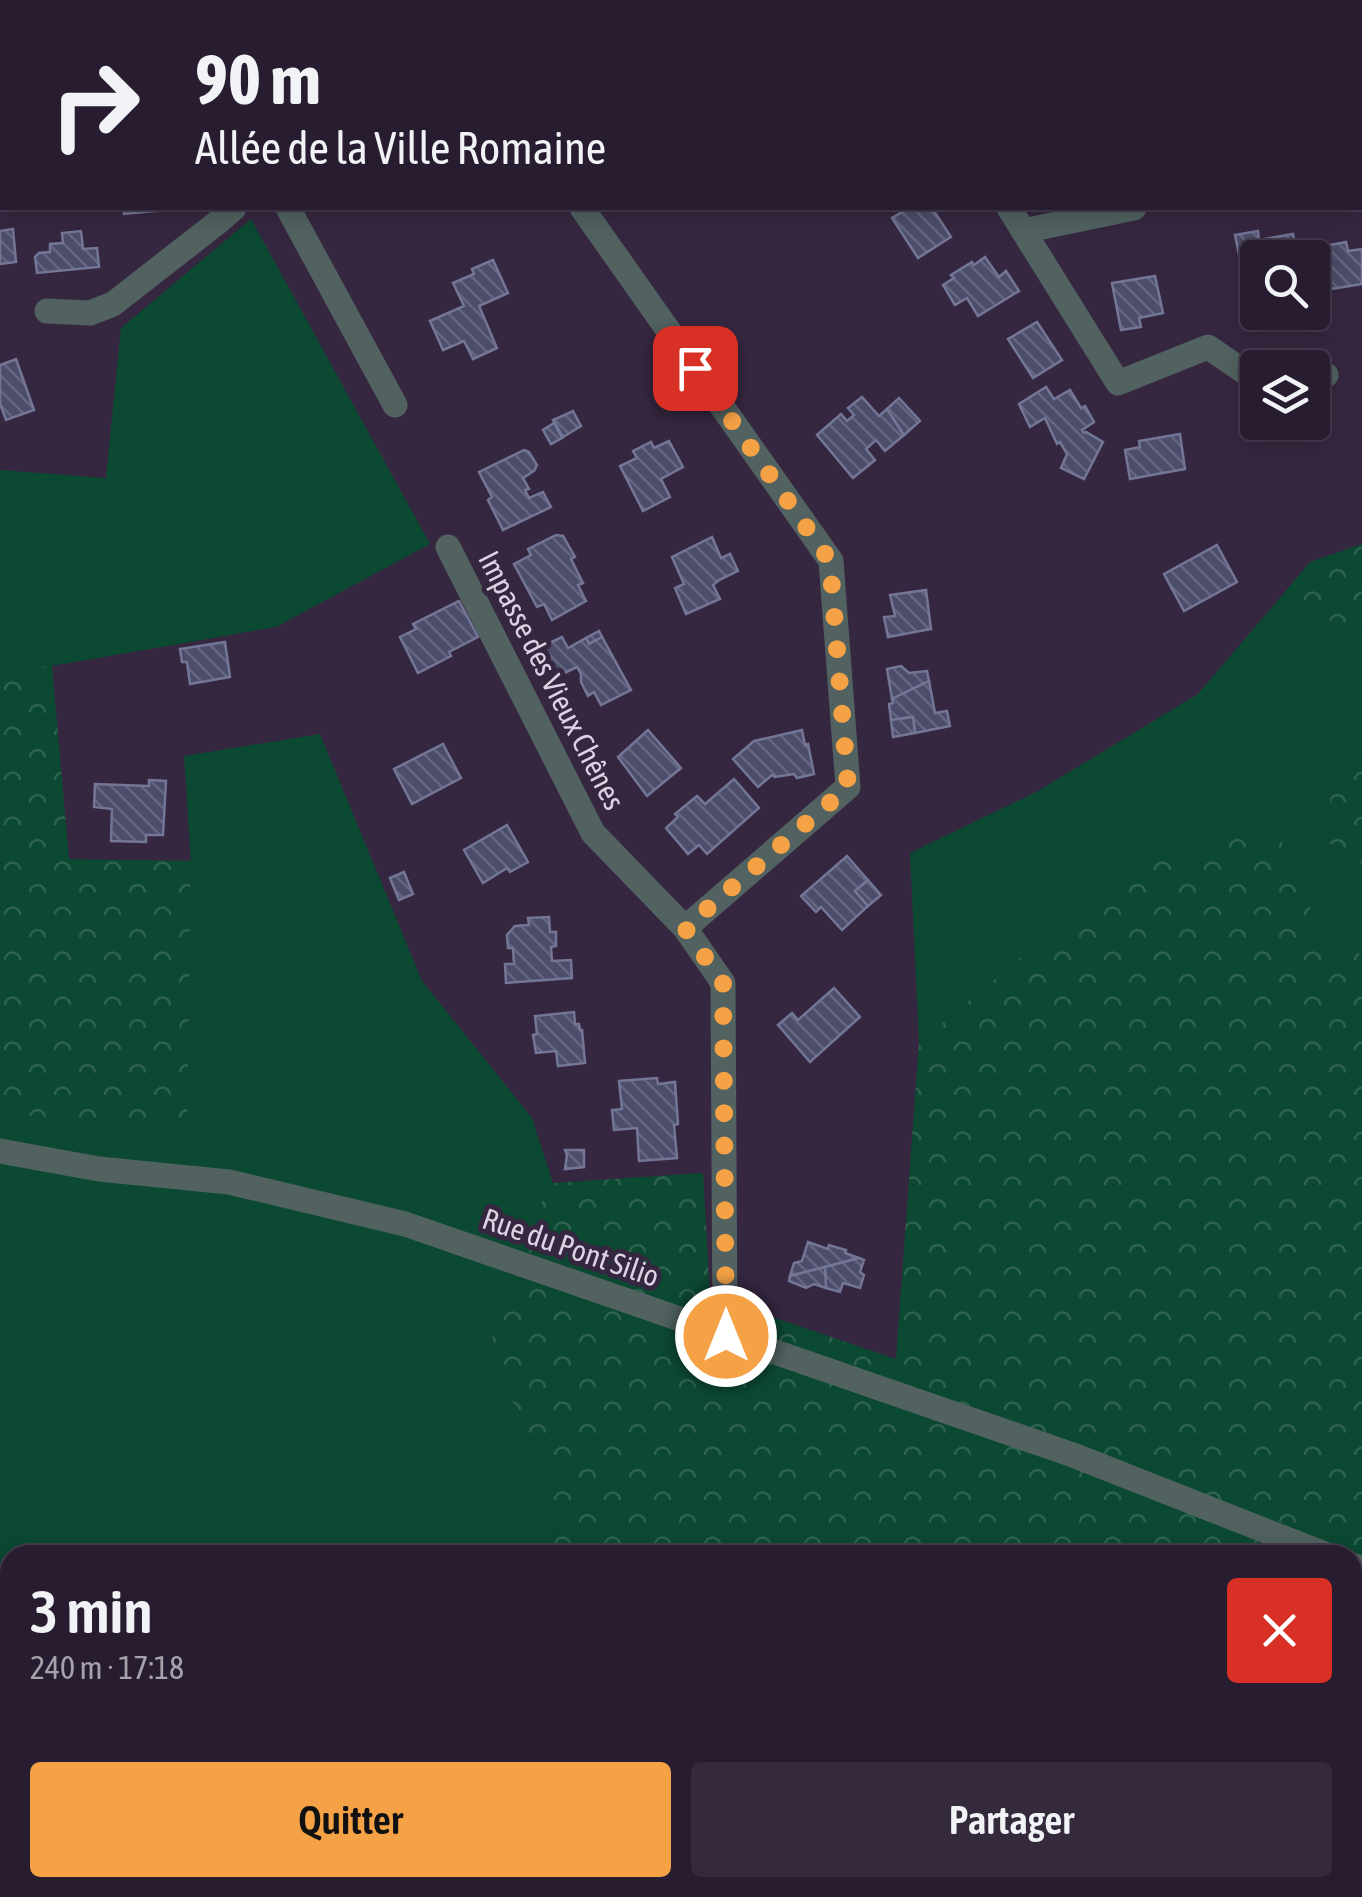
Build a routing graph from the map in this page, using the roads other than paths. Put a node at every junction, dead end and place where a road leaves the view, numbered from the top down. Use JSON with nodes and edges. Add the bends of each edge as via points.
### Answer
{"nodes":[{"id":1,"x":232,"y":210,"type":"edge"},
{"id":2,"x":289,"y":210,"type":"edge"},
{"id":3,"x":583,"y":210,"type":"edge"},
{"id":4,"x":1009,"y":210,"type":"edge"},
{"id":5,"x":1124,"y":210,"type":"edge"},
{"id":6,"x":1023,"y":231,"type":"junction"},
{"id":7,"x":47,"y":311,"type":"dead end"},
{"id":8,"x":1240,"y":368,"type":"edge"},
{"id":9,"x":394,"y":405,"type":"dead end"},
{"id":10,"x":448,"y":547,"type":"dead end"},
{"id":11,"x":685,"y":928,"type":"junction"},
{"id":12,"x":0,"y":1152,"type":"edge"},
{"id":13,"x":726,"y":1336,"type":"junction"},
{"id":14,"x":1302,"y":1545,"type":"edge"}],
"edges":[{"from":1,"to":7,"type":"street","via":[[113,304],[90,313]]},
{"from":2,"to":9,"type":"street"},
{"from":3,"to":11,"type":"street","via":[[830,561],[848,787]]},
{"from":4,"to":6,"type":"street"},
{"from":5,"to":6,"type":"street"},
{"from":6,"to":8,"type":"street","via":[[1118,382],[1208,346]]},
{"from":10,"to":11,"type":"street","name":"Impasse des Vieux Chênes","via":[[593,833]]},
{"from":11,"to":13,"type":"street","name":"Impasse des Vieux Chênes","via":[[723,983]]},
{"from":12,"to":13,"type":"street","name":"Rue du Pont Silio","via":[[229,1182],[405,1224]]},
{"from":13,"to":14,"type":"street","name":"Rue du Pont Silio","via":[[1072,1455]]}]}
